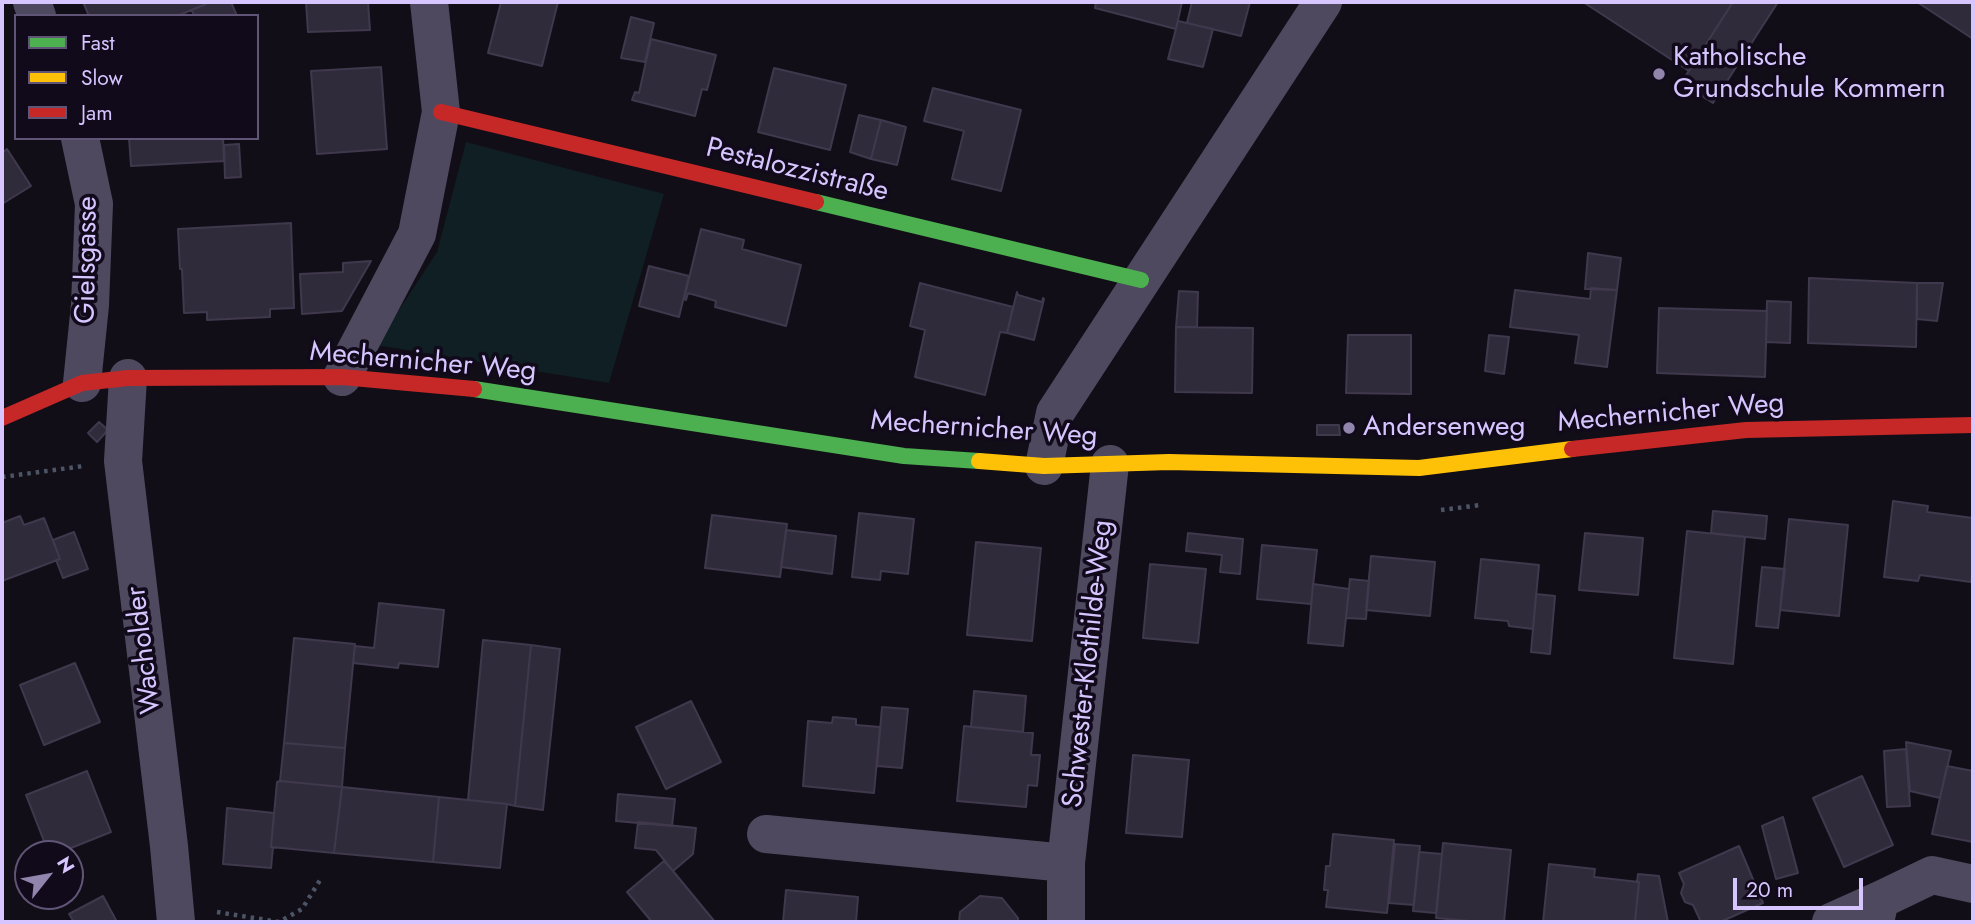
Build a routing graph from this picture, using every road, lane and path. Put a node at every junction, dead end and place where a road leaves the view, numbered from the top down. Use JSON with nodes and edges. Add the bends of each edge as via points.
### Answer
{"nodes":[{"id":1,"x":429,"y":2,"type":"edge"},
{"id":2,"x":1323,"y":2,"type":"edge"},
{"id":3,"x":441,"y":112,"type":"junction"},
{"id":4,"x":80,"y":140,"type":"edge"},
{"id":5,"x":1141,"y":280,"type":"junction"},
{"id":6,"x":342,"y":377,"type":"junction"},
{"id":7,"x":128,"y":378,"type":"junction"},
{"id":8,"x":82,"y":383,"type":"junction"},
{"id":9,"x":2,"y":418,"type":"edge"},
{"id":10,"x":1973,"y":425,"type":"edge"},
{"id":11,"x":123,"y":461,"type":"junction"},
{"id":12,"x":1110,"y":464,"type":"junction"},
{"id":13,"x":1044,"y":466,"type":"junction"},
{"id":14,"x":2,"y":477,"type":"edge"},
{"id":15,"x":766,"y":834,"type":"dead end"},
{"id":16,"x":1066,"y":863,"type":"junction"},
{"id":17,"x":322,"y":877,"type":"dead end"},
{"id":18,"x":1973,"y":884,"type":"edge"},
{"id":19,"x":1878,"y":911,"type":"edge"},
{"id":20,"x":175,"y":913,"type":"edge"},
{"id":21,"x":1066,"y":922,"type":"edge"},
{"id":22,"x":1831,"y":922,"type":"edge"}],
"edges":[{"from":1,"to":3,"type":"street"},
{"from":2,"to":5,"type":"street"},
{"from":3,"to":5,"type":"street","name":"Pestalozzistraße"},
{"from":3,"to":6,"type":"street","via":[[417,234]]},
{"from":4,"to":8,"type":"street","name":"Gielsgasse","via":[[94,204]]},
{"from":5,"to":13,"type":"street","via":[[1055,413]]},
{"from":6,"to":7,"type":"street","name":"Mechernicher Weg"},
{"from":6,"to":13,"type":"street","name":"Mechernicher Weg","via":[[464,387],[904,456]]},
{"from":7,"to":8,"type":"street","name":"Mechernicher Weg"},
{"from":7,"to":11,"type":"street","name":"Wacholder"},
{"from":8,"to":9,"type":"street","name":"Mechernicher Weg"},
{"from":10,"to":12,"type":"street","name":"Mechernicher Weg","via":[[1746,430],[1419,468]]},
{"from":11,"to":14,"type":"path"},
{"from":11,"to":20,"type":"street","name":"Wacholder"},
{"from":12,"to":13,"type":"street","name":"Mechernicher Weg"},
{"from":12,"to":16,"type":"street","name":"Schwester-Klothilde-Weg"},
{"from":15,"to":16,"type":"street"},
{"from":16,"to":21,"type":"street","name":"Schwester-Klothilde-Weg"},
{"from":17,"to":20,"type":"path","via":[[302,909],[279,922]]},
{"from":18,"to":19,"type":"street","via":[[1932,875]]},
{"from":19,"to":22,"type":"street"}]}
